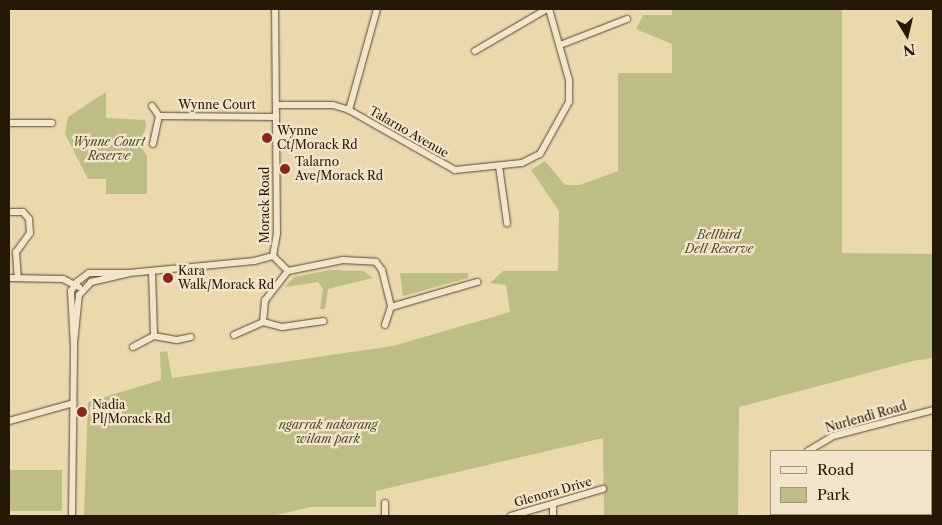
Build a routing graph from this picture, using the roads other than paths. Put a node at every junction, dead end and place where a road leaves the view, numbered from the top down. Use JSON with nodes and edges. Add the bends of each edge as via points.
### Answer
{"nodes":[{"id":1,"x":275,"y":9,"type":"edge"},
{"id":2,"x":377,"y":9,"type":"edge"},
{"id":3,"x":548,"y":9,"type":"edge"},
{"id":4,"x":627,"y":19,"type":"dead end"},
{"id":5,"x":560,"y":45,"type":"junction"},
{"id":6,"x":475,"y":51,"type":"dead end"},
{"id":7,"x":276,"y":105,"type":"junction"},
{"id":8,"x":152,"y":106,"type":"dead end"},
{"id":9,"x":349,"y":110,"type":"junction"},
{"id":10,"x":159,"y":116,"type":"junction"},
{"id":11,"x":276,"y":117,"type":"junction"},
{"id":12,"x":9,"y":122,"type":"edge"},
{"id":13,"x":52,"y":123,"type":"dead end"},
{"id":14,"x":153,"y":144,"type":"dead end"},
{"id":15,"x":499,"y":166,"type":"junction"},
{"id":16,"x":9,"y":212,"type":"edge"},
{"id":17,"x":507,"y":223,"type":"dead end"},
{"id":18,"x":273,"y":256,"type":"junction"},
{"id":19,"x":152,"y":270,"type":"junction"},
{"id":20,"x":288,"y":271,"type":"junction"},
{"id":21,"x":129,"y":273,"type":"junction"},
{"id":22,"x":9,"y":278,"type":"edge"},
{"id":23,"x":18,"y":278,"type":"junction"},
{"id":24,"x":477,"y":282,"type":"dead end"},
{"id":25,"x":75,"y":284,"type":"junction"},
{"id":26,"x":82,"y":289,"type":"junction"},
{"id":27,"x":391,"y":307,"type":"junction"},
{"id":28,"x":324,"y":321,"type":"dead end"},
{"id":29,"x":263,"y":322,"type":"junction"},
{"id":30,"x":385,"y":325,"type":"dead end"},
{"id":31,"x":234,"y":335,"type":"dead end"},
{"id":32,"x":154,"y":336,"type":"junction"},
{"id":33,"x":191,"y":337,"type":"dead end"},
{"id":34,"x":74,"y":343,"type":"junction"},
{"id":35,"x":134,"y":347,"type":"dead end"},
{"id":36,"x":74,"y":403,"type":"junction"},
{"id":37,"x":933,"y":410,"type":"edge"},
{"id":38,"x":9,"y":421,"type":"edge"},
{"id":39,"x":810,"y":450,"type":"edge"},
{"id":40,"x":603,"y":490,"type":"dead end"},
{"id":41,"x":385,"y":503,"type":"dead end"},
{"id":42,"x":553,"y":504,"type":"junction"},
{"id":43,"x":72,"y":516,"type":"edge"},
{"id":44,"x":385,"y":516,"type":"edge"},
{"id":45,"x":510,"y":516,"type":"edge"},
{"id":46,"x":553,"y":516,"type":"edge"}],
"edges":[{"from":1,"to":7,"type":"street","name":"Morack Road"},
{"from":2,"to":9,"type":"street","name":"Talarno Avenue"},
{"from":3,"to":5,"type":"street","name":"Talarno Avenue"},
{"from":3,"to":6,"type":"street"},
{"from":4,"to":5,"type":"street"},
{"from":5,"to":15,"type":"street","name":"Talarno Avenue","via":[[569,80],[569,102],[540,154],[522,164]]},
{"from":7,"to":9,"type":"street","name":"Talarno Avenue","via":[[333,105]]},
{"from":7,"to":11,"type":"street","name":"Morack Road"},
{"from":8,"to":10,"type":"street"},
{"from":9,"to":15,"type":"street","name":"Talarno Avenue","via":[[455,170]]},
{"from":10,"to":11,"type":"street","name":"Wynne Court"},
{"from":10,"to":14,"type":"street"},
{"from":11,"to":18,"type":"street","name":"Morack Road","via":[[277,233]]},
{"from":12,"to":13,"type":"street"},
{"from":15,"to":17,"type":"street"},
{"from":16,"to":23,"type":"street","via":[[23,212],[29,219],[30,233],[16,252]]},
{"from":18,"to":19,"type":"street","name":"Morack Road","via":[[254,261]]},
{"from":18,"to":20,"type":"street"},
{"from":19,"to":21,"type":"street","name":"Morack Road"},
{"from":19,"to":32,"type":"street"},
{"from":20,"to":27,"type":"street","via":[[343,260],[376,262],[382,270]]},
{"from":20,"to":29,"type":"street","via":[[266,300]]},
{"from":21,"to":25,"type":"street","name":"Morack Road","via":[[89,273]]},
{"from":21,"to":26,"type":"street","name":"Morack Road","via":[[91,282]]},
{"from":22,"to":23,"type":"street"},
{"from":23,"to":25,"type":"street","via":[[63,279]]},
{"from":24,"to":27,"type":"street"},
{"from":25,"to":26,"type":"street"},
{"from":25,"to":34,"type":"street","via":[[70,304]]},
{"from":26,"to":34,"type":"street"},
{"from":27,"to":30,"type":"street"},
{"from":28,"to":29,"type":"street","via":[[282,327]]},
{"from":29,"to":31,"type":"street"},
{"from":32,"to":33,"type":"street","via":[[177,340]]},
{"from":32,"to":35,"type":"street"},
{"from":34,"to":36,"type":"street"},
{"from":36,"to":38,"type":"street"},
{"from":36,"to":43,"type":"street"},
{"from":37,"to":39,"type":"street","name":"Nurlendi Road","via":[[833,436]]},
{"from":40,"to":42,"type":"street","name":"Glenora Drive"},
{"from":41,"to":44,"type":"street"},
{"from":42,"to":45,"type":"street","name":"Glenora Drive"},
{"from":42,"to":46,"type":"street"}]}
